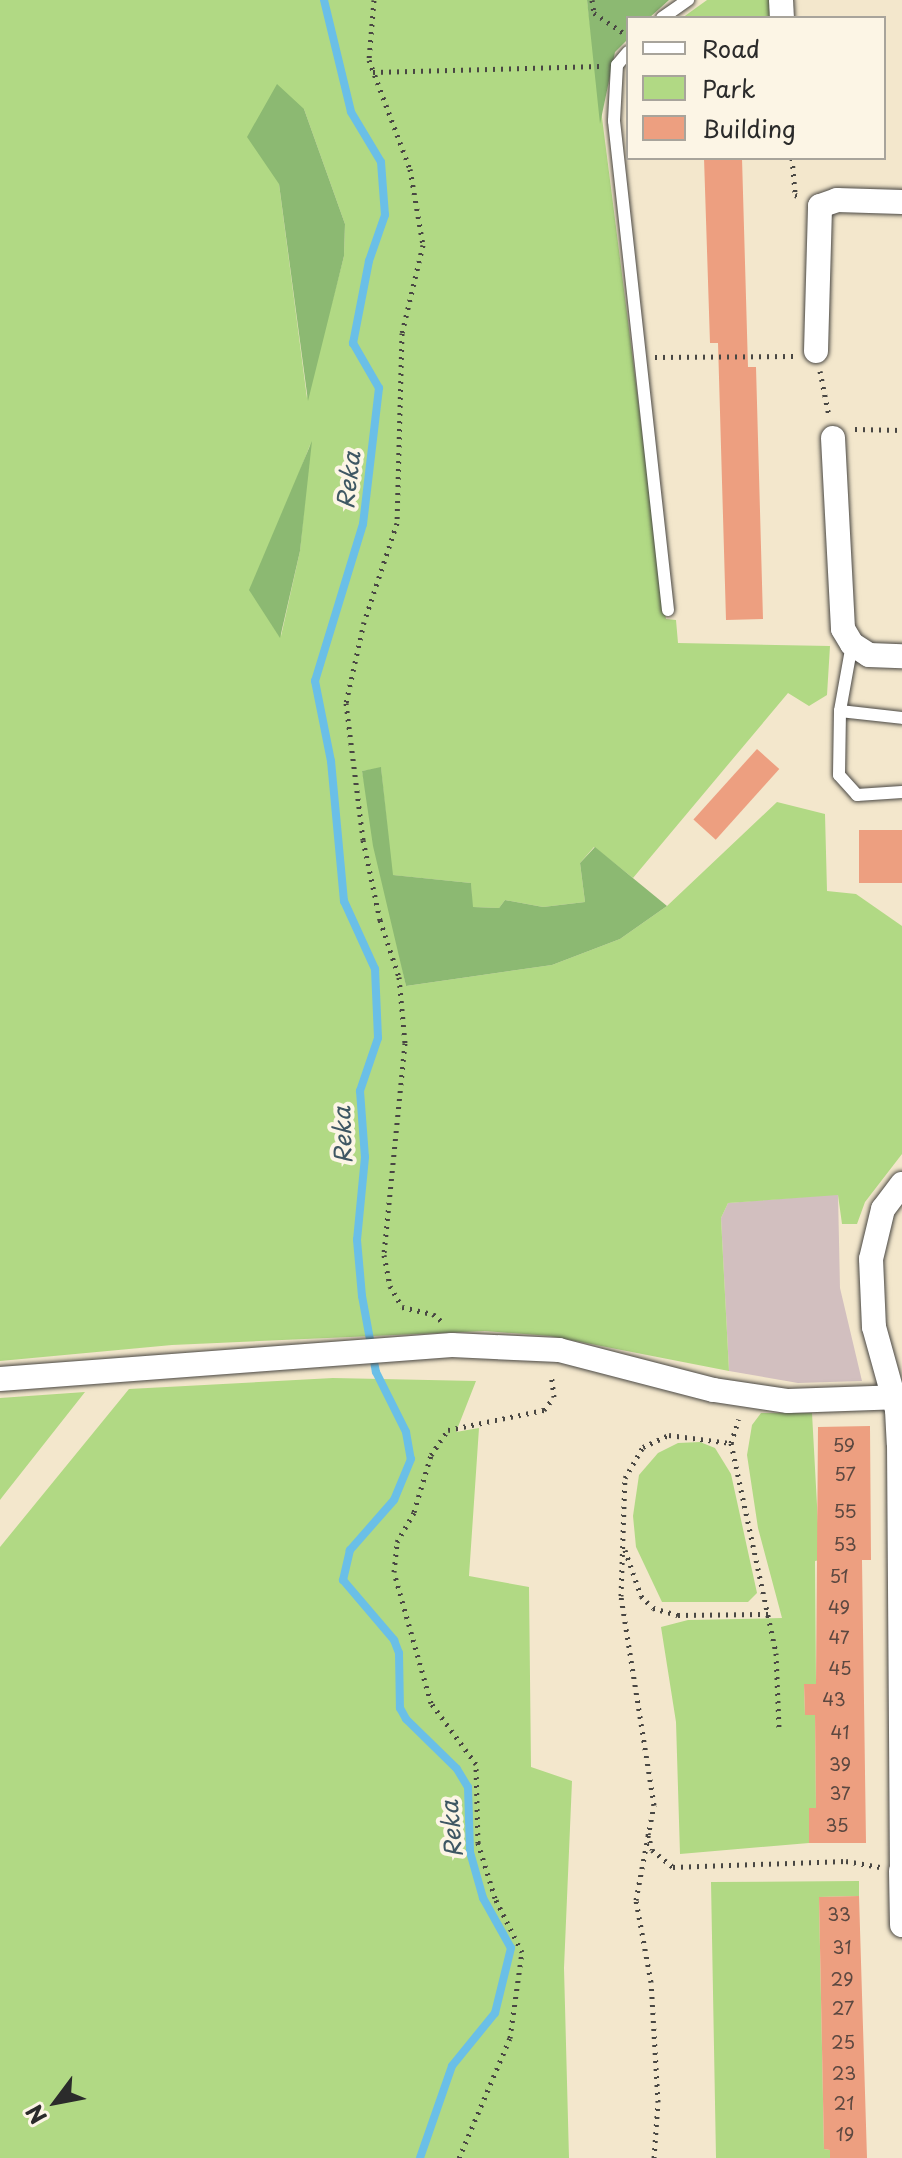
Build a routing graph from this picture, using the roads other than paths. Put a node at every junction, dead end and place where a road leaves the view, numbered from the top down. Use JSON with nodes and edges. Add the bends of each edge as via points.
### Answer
{"nodes":[{"id":1,"x":688,"y":0,"type":"edge"},
{"id":2,"x":665,"y":16,"type":"edge"},
{"id":3,"x":626,"y":54,"type":"edge"},
{"id":4,"x":902,"y":202,"type":"edge"},
{"id":5,"x":816,"y":353,"type":"road end"},
{"id":6,"x":832,"y":434,"type":"road end"},
{"id":7,"x":668,"y":610,"type":"dead end"},
{"id":8,"x":852,"y":644,"type":"junction"},
{"id":9,"x":902,"y":656,"type":"edge"},
{"id":10,"x":840,"y":711,"type":"junction"},
{"id":11,"x":902,"y":718,"type":"edge"},
{"id":12,"x":902,"y":792,"type":"edge"},
{"id":13,"x":902,"y":1184,"type":"edge"},
{"id":14,"x":0,"y":1379,"type":"edge"},
{"id":15,"x":898,"y":1397,"type":"edge"},
{"id":16,"x":902,"y":1871,"type":"edge"},
{"id":17,"x":902,"y":1925,"type":"edge"}],
"edges":[{"from":1,"to":2,"type":"lane"},
{"from":3,"to":7,"type":"lane","via":[[617,65],[614,121]]},
{"from":4,"to":5,"type":"street","via":[[837,200],[820,206]]},
{"from":6,"to":8,"type":"street","via":[[843,629]]},
{"from":8,"to":9,"type":"street","via":[[869,655]]},
{"from":8,"to":10,"type":"lane"},
{"from":10,"to":11,"type":"lane"},
{"from":10,"to":12,"type":"lane","via":[[839,775],[845,788],[857,795]]},
{"from":13,"to":15,"type":"street","via":[[883,1209],[871,1259],[874,1327]]},
{"from":14,"to":15,"type":"street","via":[[452,1345],[548,1349],[735,1395],[826,1403]]},
{"from":15,"to":16,"type":"street"},
{"from":16,"to":17,"type":"street"}]}
